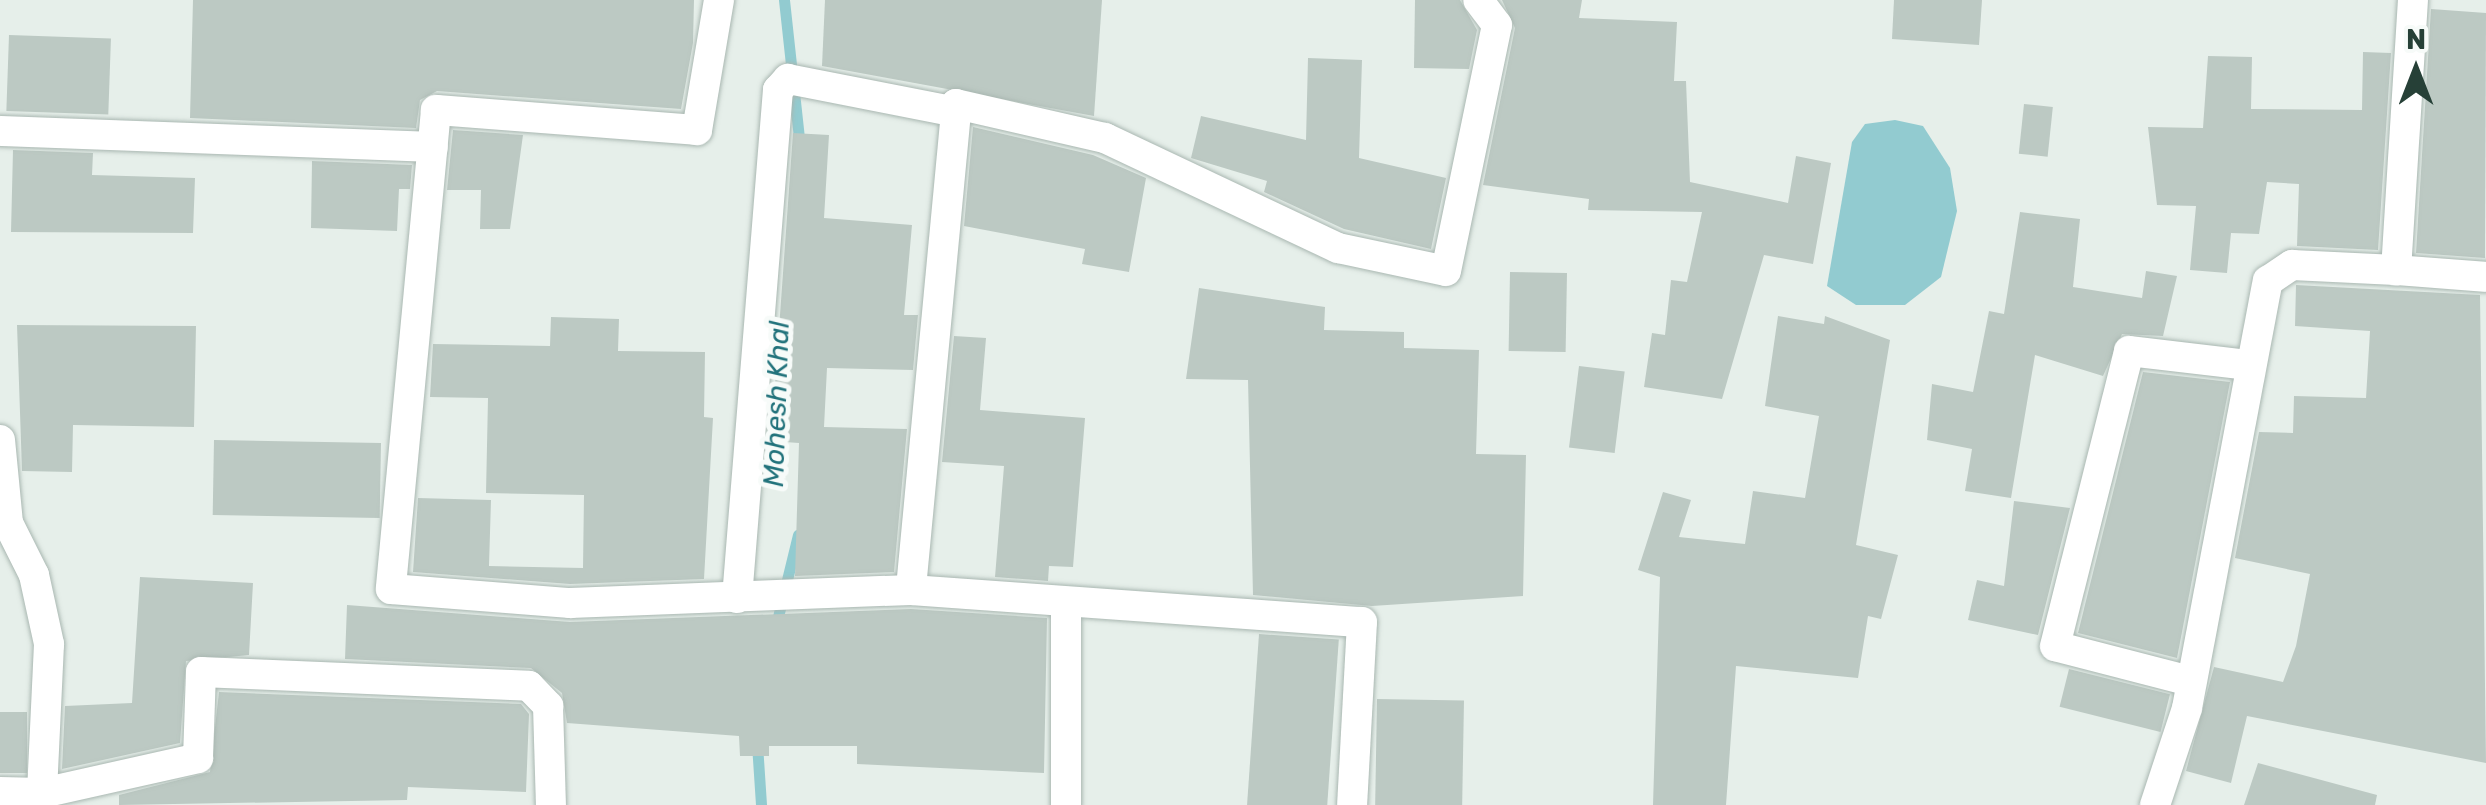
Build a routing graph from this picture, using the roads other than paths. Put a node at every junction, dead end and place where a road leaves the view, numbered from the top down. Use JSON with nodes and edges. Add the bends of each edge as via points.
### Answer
{"nodes":[{"id":1,"x":719,"y":0,"type":"edge"},
{"id":2,"x":1478,"y":0,"type":"edge"},
{"id":3,"x":2413,"y":0,"type":"edge"},
{"id":4,"x":956,"y":112,"type":"junction"},
{"id":5,"x":0,"y":131,"type":"edge"},
{"id":6,"x":432,"y":148,"type":"junction"},
{"id":7,"x":2396,"y":270,"type":"junction"},
{"id":8,"x":2486,"y":277,"type":"edge"},
{"id":9,"x":2249,"y":365,"type":"junction"},
{"id":10,"x":0,"y":440,"type":"edge"},
{"id":11,"x":910,"y":590,"type":"junction"},
{"id":12,"x":737,"y":598,"type":"junction"},
{"id":13,"x":1066,"y":604,"type":"junction"},
{"id":14,"x":2190,"y":682,"type":"junction"},
{"id":15,"x":0,"y":792,"type":"edge"},
{"id":16,"x":42,"y":799,"type":"edge"},
{"id":17,"x":551,"y":805,"type":"edge"},
{"id":18,"x":1066,"y":805,"type":"edge"},
{"id":19,"x":1352,"y":805,"type":"edge"},
{"id":20,"x":2155,"y":805,"type":"edge"}],
"edges":[{"from":1,"to":6,"type":"street","via":[[697,130],[436,110]]},
{"from":2,"to":4,"type":"street","via":[[1498,25],[1446,271],[1338,248],[1105,138],[956,104]]},
{"from":3,"to":7,"type":"street"},
{"from":4,"to":11,"type":"street"},
{"from":4,"to":12,"type":"street","via":[[788,79],[778,90]]},
{"from":5,"to":6,"type":"street"},
{"from":6,"to":12,"type":"street","via":[[391,589],[570,603]]},
{"from":7,"to":8,"type":"street"},
{"from":7,"to":9,"type":"street","via":[[2277,270]]},
{"from":9,"to":14,"type":"street"},
{"from":9,"to":14,"type":"street","via":[[2130,351],[2054,646]]},
{"from":10,"to":16,"type":"street","via":[[8,523],[34,575],[49,644]]},
{"from":11,"to":12,"type":"street"},
{"from":11,"to":13,"type":"street"},
{"from":13,"to":18,"type":"street"},
{"from":13,"to":19,"type":"street","via":[[1362,622]]},
{"from":14,"to":20,"type":"street"},
{"from":15,"to":16,"type":"street"},
{"from":16,"to":17,"type":"street","via":[[198,758],[200,672],[529,686],[548,706]]}]}
